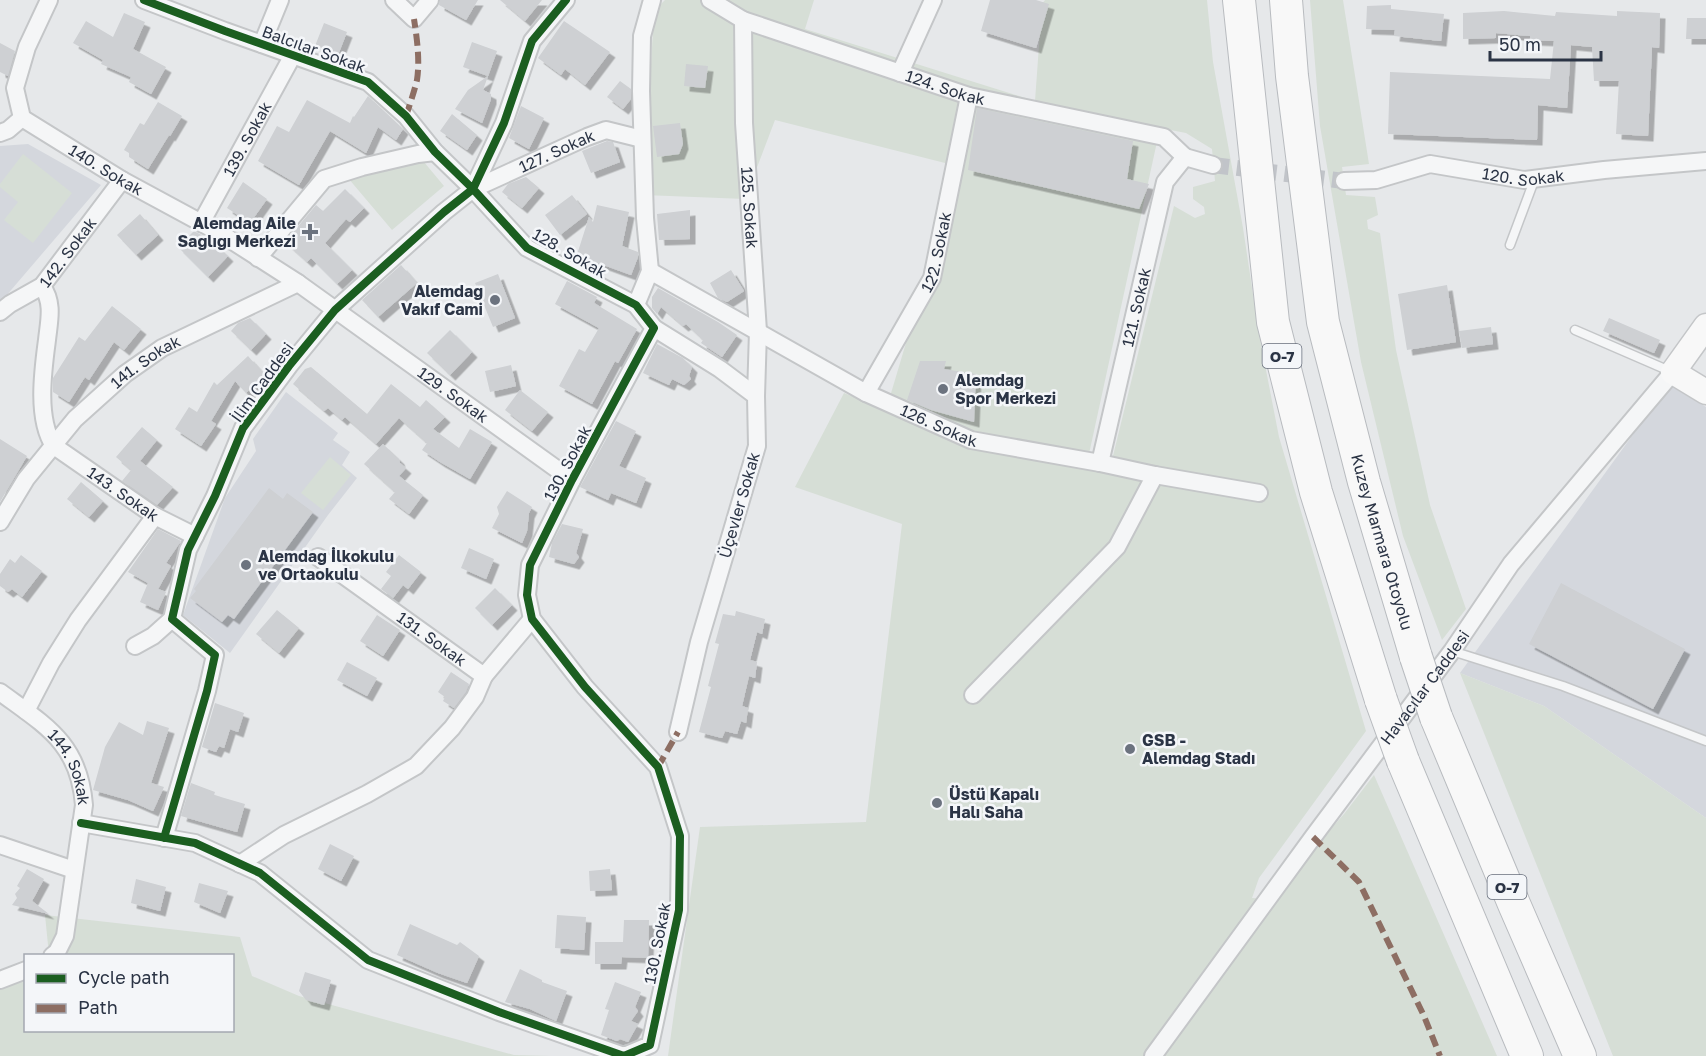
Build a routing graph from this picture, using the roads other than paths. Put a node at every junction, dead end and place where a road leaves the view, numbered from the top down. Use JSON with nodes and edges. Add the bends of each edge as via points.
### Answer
{"nodes":[{"id":1,"x":50,"y":0,"type":"edge"},
{"id":2,"x":144,"y":0,"type":"edge"},
{"id":3,"x":192,"y":0,"type":"edge"},
{"id":4,"x":280,"y":0,"type":"edge"},
{"id":5,"x":394,"y":0,"type":"edge"},
{"id":6,"x":430,"y":0,"type":"edge"},
{"id":7,"x":566,"y":0,"type":"edge"},
{"id":8,"x":652,"y":0,"type":"edge"},
{"id":9,"x":710,"y":0,"type":"edge"},
{"id":10,"x":933,"y":0,"type":"edge"},
{"id":11,"x":1239,"y":0,"type":"edge"},
{"id":12,"x":1286,"y":0,"type":"edge"},
{"id":13,"x":186,"y":16,"type":"junction"},
{"id":14,"x":743,"y":20,"type":"junction"},
{"id":15,"x":262,"y":44,"type":"junction"},
{"id":16,"x":293,"y":55,"type":"junction"},
{"id":17,"x":900,"y":72,"type":"junction"},
{"id":18,"x":969,"y":96,"type":"junction"},
{"id":19,"x":22,"y":118,"type":"junction"},
{"id":20,"x":0,"y":133,"type":"edge"},
{"id":21,"x":642,"y":139,"type":"junction"},
{"id":22,"x":435,"y":152,"type":"junction"},
{"id":23,"x":1185,"y":157,"type":"junction"},
{"id":24,"x":1706,"y":161,"type":"edge"},
{"id":25,"x":1213,"y":165,"type":"tunnel mouth"},
{"id":26,"x":1535,"y":178,"type":"junction"},
{"id":27,"x":123,"y":180,"type":"junction"},
{"id":28,"x":1344,"y":181,"type":"tunnel mouth"},
{"id":29,"x":473,"y":189,"type":"junction"},
{"id":30,"x":201,"y":223,"type":"junction"},
{"id":31,"x":1510,"y":245,"type":"dead end"},
{"id":32,"x":258,"y":258,"type":"junction"},
{"id":33,"x":650,"y":271,"type":"junction"},
{"id":34,"x":298,"y":283,"type":"junction"},
{"id":35,"x":42,"y":286,"type":"junction"},
{"id":36,"x":636,"y":305,"type":"junction"},
{"id":37,"x":335,"y":310,"type":"junction"},
{"id":38,"x":0,"y":312,"type":"edge"},
{"id":39,"x":1706,"y":326,"type":"edge"},
{"id":40,"x":654,"y":328,"type":"junction"},
{"id":41,"x":1575,"y":330,"type":"dead end"},
{"id":42,"x":758,"y":331,"type":"junction"},
{"id":43,"x":1672,"y":372,"type":"junction"},
{"id":44,"x":1706,"y":392,"type":"edge"},
{"id":45,"x":866,"y":393,"type":"junction"},
{"id":46,"x":756,"y":396,"type":"junction"},
{"id":47,"x":54,"y":446,"type":"junction"},
{"id":48,"x":1100,"y":463,"type":"junction"},
{"id":49,"x":1155,"y":475,"type":"junction"},
{"id":50,"x":572,"y":480,"type":"junction"},
{"id":51,"x":1259,"y":493,"type":"dead end"},
{"id":52,"x":155,"y":516,"type":"junction"},
{"id":53,"x":0,"y":522,"type":"edge"},
{"id":54,"x":195,"y":536,"type":"junction"},
{"id":55,"x":318,"y":557,"type":"dead end"},
{"id":56,"x":172,"y":619,"type":"junction"},
{"id":57,"x":532,"y":619,"type":"junction"},
{"id":58,"x":135,"y":646,"type":"dead end"},
{"id":59,"x":1452,"y":651,"type":"junction"},
{"id":60,"x":484,"y":676,"type":"junction"},
{"id":61,"x":0,"y":692,"type":"edge"},
{"id":62,"x":973,"y":695,"type":"dead end"},
{"id":63,"x":26,"y":711,"type":"junction"},
{"id":64,"x":678,"y":732,"type":"dead end"},
{"id":65,"x":1706,"y":741,"type":"edge"},
{"id":66,"x":81,"y":823,"type":"junction"},
{"id":67,"x":164,"y":838,"type":"junction"},
{"id":68,"x":0,"y":845,"type":"edge"},
{"id":69,"x":240,"y":864,"type":"junction"},
{"id":70,"x":74,"y":870,"type":"junction"},
{"id":71,"x":54,"y":954,"type":"edge"},
{"id":72,"x":24,"y":971,"type":"edge"},
{"id":73,"x":0,"y":980,"type":"edge"},
{"id":74,"x":1153,"y":1056,"type":"edge"},
{"id":75,"x":1527,"y":1056,"type":"edge"},
{"id":76,"x":1580,"y":1056,"type":"edge"}],
"edges":[{"from":1,"to":19,"type":"street","via":[[27,47],[15,88]]},
{"from":2,"to":13,"type":"street","name":"Balcılar Sokak"},
{"from":3,"to":13,"type":"street"},
{"from":4,"to":15,"type":"street"},
{"from":5,"to":6,"type":"street","via":[[414,19]]},
{"from":7,"to":29,"type":"street","name":"İlim Caddesi","via":[[532,41],[504,123]]},
{"from":8,"to":21,"type":"street","via":[[642,36]]},
{"from":9,"to":14,"type":"street","name":"124. Sokak"},
{"from":10,"to":17,"type":"street"},
{"from":11,"to":75,"type":"highway","number":"O-7","bridge":true,"via":[[1273,322],[1316,492],[1403,761]]},
{"from":12,"to":76,"type":"highway","name":"Kuzey Marmara Otoyolu","number":"O-7","bridge":true,"via":[[1323,322],[1364,482],[1437,717]]},
{"from":13,"to":15,"type":"street","name":"Balcılar Sokak"},
{"from":14,"to":17,"type":"street","name":"124. Sokak"},
{"from":14,"to":42,"type":"street","name":"125. Sokak","via":[[744,123]]},
{"from":15,"to":16,"type":"street","name":"Balcılar Sokak"},
{"from":16,"to":22,"type":"street","name":"Balcılar Sokak","via":[[368,82],[406,116]]},
{"from":16,"to":30,"type":"street","name":"139. Sokak"},
{"from":17,"to":18,"type":"street","name":"124. Sokak"},
{"from":18,"to":23,"type":"street","name":"124. Sokak","via":[[1164,136]]},
{"from":18,"to":45,"type":"street","name":"122. Sokak","via":[[932,278]]},
{"from":19,"to":20,"type":"street"},
{"from":19,"to":27,"type":"street","name":"140. Sokak"},
{"from":21,"to":29,"type":"street","name":"127. Sokak","via":[[606,130]]},
{"from":21,"to":33,"type":"street"},
{"from":22,"to":29,"type":"street","name":"Balcılar Sokak"},
{"from":22,"to":32,"type":"street","via":[[324,179]]},
{"from":23,"to":25,"type":"street"},
{"from":23,"to":48,"type":"street","name":"121. Sokak","via":[[1166,182]]},
{"from":24,"to":26,"type":"street","name":"120. Sokak"},
{"from":26,"to":28,"type":"street","name":"120. Sokak","via":[[1524,180],[1430,164],[1376,180]]},
{"from":26,"to":31,"type":"lane"},
{"from":27,"to":30,"type":"street","name":"140. Sokak"},
{"from":27,"to":35,"type":"street","name":"142. Sokak"},
{"from":29,"to":36,"type":"street","name":"128. Sokak","via":[[526,248]]},
{"from":29,"to":37,"type":"street","name":"İlim Caddesi"},
{"from":30,"to":32,"type":"street","name":"140. Sokak"},
{"from":32,"to":34,"type":"street","name":"140. Sokak"},
{"from":33,"to":36,"type":"street"},
{"from":33,"to":42,"type":"street","name":"126. Sokak"},
{"from":34,"to":37,"type":"street"},
{"from":34,"to":47,"type":"street","name":"141. Sokak","via":[[187,335],[142,361],[75,419]]},
{"from":35,"to":38,"type":"street","name":"142. Sokak"},
{"from":35,"to":47,"type":"street","via":[[51,308],[42,377],[43,404]]},
{"from":36,"to":40,"type":"street"},
{"from":37,"to":50,"type":"street","name":"129. Sokak"},
{"from":37,"to":54,"type":"street","name":"İlim Caddesi","via":[[243,428]]},
{"from":39,"to":43,"type":"street","name":"Havacılar Caddesi"},
{"from":40,"to":46,"type":"street"},
{"from":40,"to":50,"type":"street","name":"130. Sokak"},
{"from":41,"to":43,"type":"lane"},
{"from":42,"to":45,"type":"street","name":"126. Sokak"},
{"from":42,"to":46,"type":"street","name":"125. Sokak"},
{"from":43,"to":44,"type":"street"},
{"from":43,"to":59,"type":"street","name":"Havacılar Caddesi","via":[[1511,564]]},
{"from":45,"to":48,"type":"street","name":"126. Sokak","via":[[971,440]]},
{"from":46,"to":64,"type":"street","name":"Üçevler Sokak","via":[[757,446],[699,642]]},
{"from":47,"to":52,"type":"street","name":"143. Sokak"},
{"from":47,"to":53,"type":"street","name":"141. Sokak","via":[[26,479]]},
{"from":48,"to":49,"type":"street","name":"126. Sokak"},
{"from":49,"to":51,"type":"street","name":"126. Sokak"},
{"from":49,"to":62,"type":"street","via":[[1117,547]]},
{"from":50,"to":57,"type":"street","name":"130. Sokak","via":[[530,565],[527,595]]},
{"from":52,"to":54,"type":"street","name":"143. Sokak"},
{"from":52,"to":63,"type":"street","via":[[78,620]]},
{"from":54,"to":56,"type":"street","name":"İlim Caddesi","via":[[188,550]]},
{"from":55,"to":60,"type":"street","name":"131. Sokak"},
{"from":56,"to":58,"type":"street"},
{"from":56,"to":67,"type":"street","via":[[214,655]]},
{"from":57,"to":60,"type":"street","name":"131. Sokak"},
{"from":57,"to":69,"type":"street","name":"130. Sokak","via":[[585,687],[658,767],[680,836],[679,910],[650,1045],[624,1056],[368,960],[260,873]]},
{"from":59,"to":65,"type":"lane","via":[[1563,686]]},
{"from":59,"to":74,"type":"street","name":"Havacılar Caddesi"},
{"from":60,"to":69,"type":"street","via":[[475,697],[452,728],[416,766],[284,835]]},
{"from":61,"to":63,"type":"street","name":"144. Sokak"},
{"from":63,"to":66,"type":"street","name":"144. Sokak","via":[[61,740],[71,754],[83,786]]},
{"from":66,"to":67,"type":"street","name":"130. Sokak"},
{"from":66,"to":70,"type":"street","name":"144. Sokak"},
{"from":67,"to":69,"type":"street","name":"130. Sokak","via":[[195,843]]},
{"from":68,"to":70,"type":"street"},
{"from":70,"to":71,"type":"street","name":"144. Sokak","via":[[65,936]]},
{"from":72,"to":73,"type":"street"}]}
